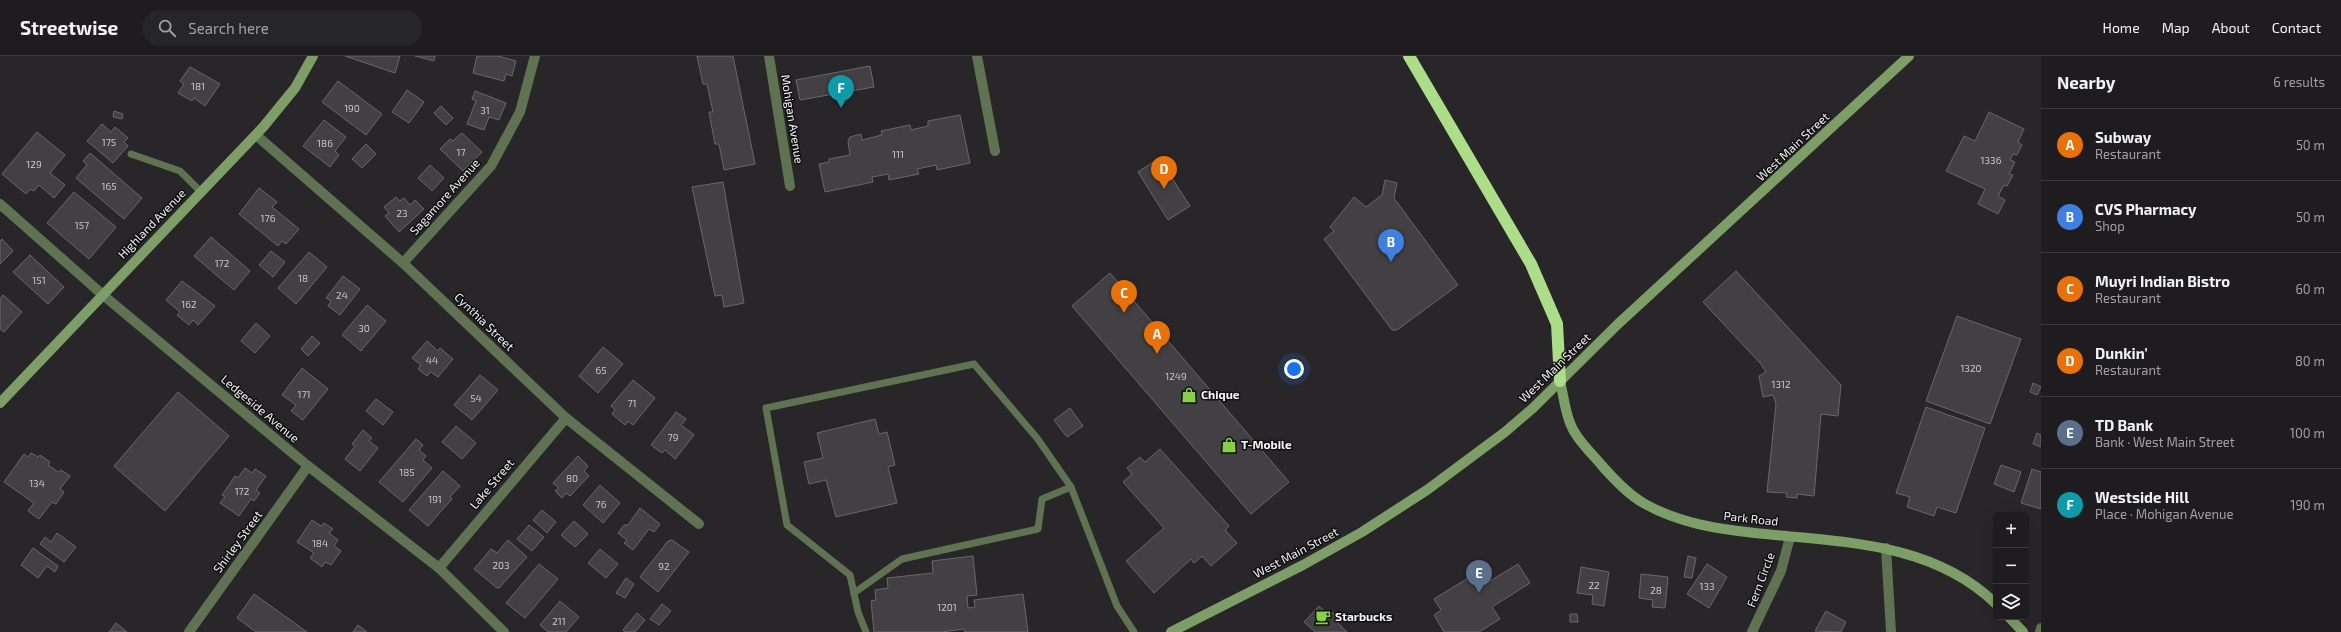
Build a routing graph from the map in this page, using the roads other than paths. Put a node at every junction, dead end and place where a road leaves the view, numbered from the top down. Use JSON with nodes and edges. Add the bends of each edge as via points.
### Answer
{"nodes":[{"id":1,"x":313,"y":56,"type":"edge"},
{"id":2,"x":535,"y":56,"type":"edge"},
{"id":3,"x":769,"y":56,"type":"edge"},
{"id":4,"x":977,"y":56,"type":"edge"},
{"id":5,"x":1409,"y":56,"type":"edge"},
{"id":6,"x":1909,"y":56,"type":"edge"},
{"id":7,"x":256,"y":135,"type":"junction"},
{"id":8,"x":995,"y":151,"type":"dead end"},
{"id":9,"x":131,"y":154,"type":"dead end"},
{"id":10,"x":790,"y":186,"type":"dead end"},
{"id":11,"x":201,"y":192,"type":"junction"},
{"id":12,"x":0,"y":204,"type":"edge"},
{"id":13,"x":403,"y":263,"type":"junction"},
{"id":14,"x":102,"y":295,"type":"junction"},
{"id":15,"x":1560,"y":381,"type":"junction"},
{"id":16,"x":0,"y":403,"type":"edge"},
{"id":17,"x":566,"y":418,"type":"junction"},
{"id":18,"x":308,"y":466,"type":"junction"},
{"id":19,"x":1071,"y":487,"type":"junction"},
{"id":20,"x":699,"y":524,"type":"dead end"},
{"id":21,"x":1790,"y":536,"type":"junction"},
{"id":22,"x":1886,"y":548,"type":"junction"},
{"id":23,"x":439,"y":568,"type":"junction"},
{"id":24,"x":854,"y":593,"type":"junction"},
{"id":25,"x":1993,"y":602,"type":"edge"},
{"id":26,"x":2012,"y":620,"type":"edge"},
{"id":27,"x":2041,"y":628,"type":"edge"},
{"id":28,"x":189,"y":632,"type":"edge"},
{"id":29,"x":504,"y":632,"type":"edge"},
{"id":30,"x":866,"y":632,"type":"edge"},
{"id":31,"x":1134,"y":632,"type":"edge"},
{"id":32,"x":1171,"y":632,"type":"edge"},
{"id":33,"x":1752,"y":632,"type":"edge"},
{"id":34,"x":1891,"y":632,"type":"edge"},
{"id":35,"x":2023,"y":632,"type":"edge"},
{"id":36,"x":2040,"y":632,"type":"edge"}],
"edges":[{"from":1,"to":7,"type":"main road","name":"Highland Avenue","via":[[295,88]]},
{"from":2,"to":13,"type":"street","name":"Sagamore Avenue","via":[[520,112],[491,166]]},
{"from":3,"to":10,"type":"street","name":"Mohigan Avenue"},
{"from":4,"to":8,"type":"street"},
{"from":5,"to":15,"type":"highway","via":[[1531,264],[1557,324]]},
{"from":6,"to":15,"type":"main road","name":"West Main Street","via":[[1618,324]]},
{"from":7,"to":11,"type":"main road","name":"Highland Avenue"},
{"from":7,"to":13,"type":"street","name":"Cynthia Street"},
{"from":9,"to":11,"type":"lane","via":[[180,171]]},
{"from":11,"to":14,"type":"main road","name":"Highland Avenue"},
{"from":12,"to":14,"type":"street","name":"Ledgeside Avenue"},
{"from":13,"to":17,"type":"street","name":"Cynthia Street"},
{"from":14,"to":16,"type":"main road","name":"Highland Avenue"},
{"from":14,"to":18,"type":"street","name":"Ledgeside Avenue"},
{"from":15,"to":21,"type":"main road","name":"Park Road","via":[[1574,432],[1609,474],[1644,504],[1676,518],[1711,528]]},
{"from":15,"to":32,"type":"main road","name":"West Main Street","via":[[1505,432],[1393,513],[1303,565]]},
{"from":17,"to":20,"type":"street","name":"Cynthia Street"},
{"from":17,"to":23,"type":"street","name":"Lake Street"},
{"from":18,"to":23,"type":"street","name":"Ledgeside Avenue"},
{"from":18,"to":28,"type":"street","name":"Shirley Street"},
{"from":19,"to":24,"type":"lane","via":[[1042,499],[1038,530],[902,559]]},
{"from":19,"to":24,"type":"lane","via":[[1037,438],[974,364],[766,408],[787,525],[850,575]]},
{"from":19,"to":31,"type":"lane","via":[[1117,606]]},
{"from":21,"to":22,"type":"main road","name":"Park Road"},
{"from":21,"to":33,"type":"street","name":"Fern Circle","via":[[1781,571]]},
{"from":22,"to":25,"type":"main road","name":"Park Road","via":[[1910,555],[1960,577]]},
{"from":22,"to":34,"type":"street"},
{"from":23,"to":29,"type":"street","name":"Ledgeside Avenue"},
{"from":24,"to":30,"type":"lane"},
{"from":26,"to":35,"type":"main road"},
{"from":27,"to":36,"type":"street"}]}
